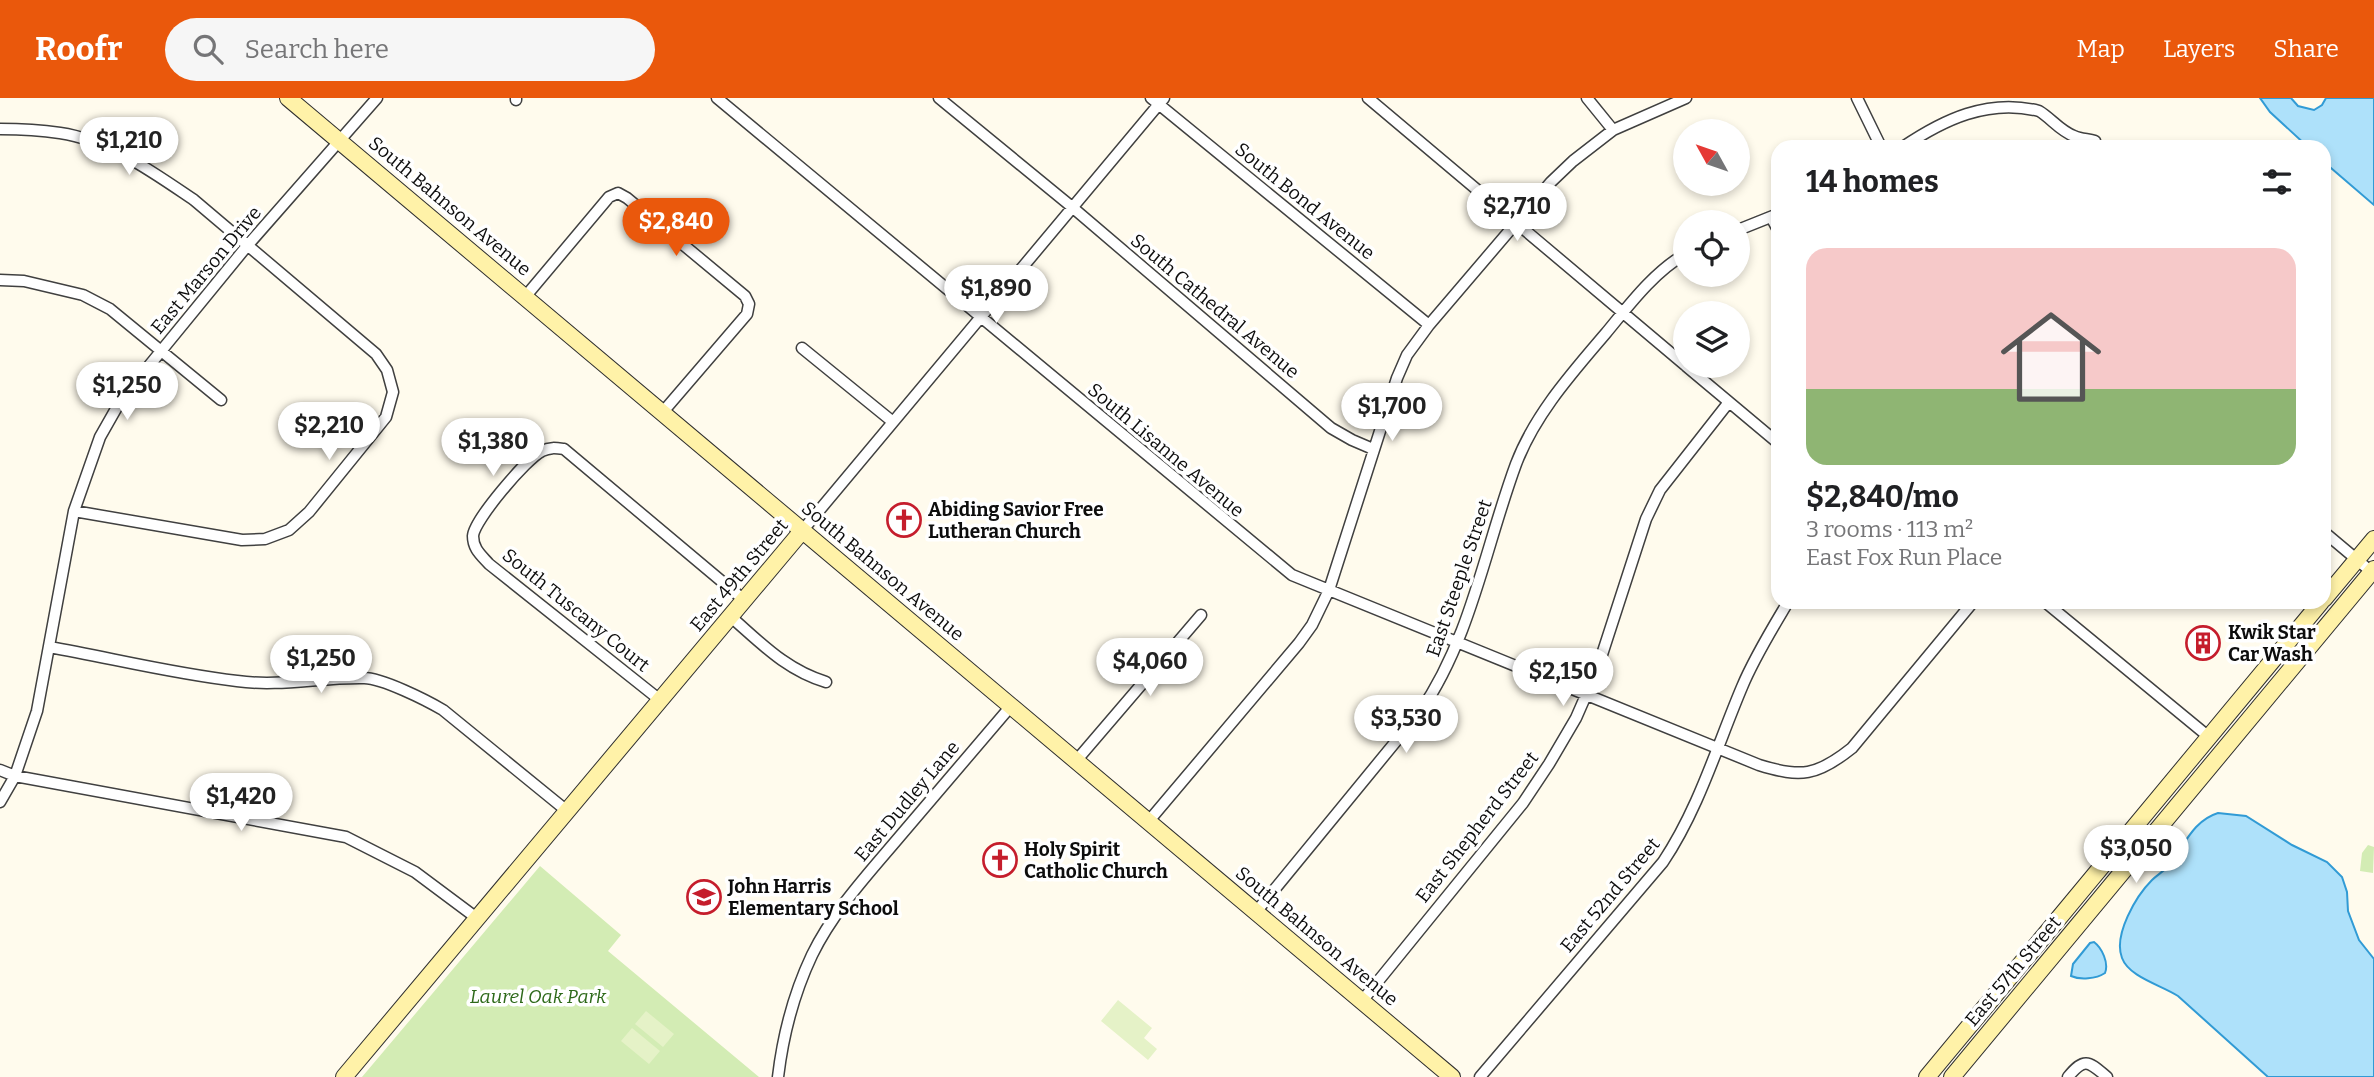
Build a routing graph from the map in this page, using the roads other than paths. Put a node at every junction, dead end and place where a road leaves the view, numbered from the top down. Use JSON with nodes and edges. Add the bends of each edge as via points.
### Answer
{"nodes":[{"id":1,"x":288,"y":98,"type":"edge"},
{"id":2,"x":377,"y":98,"type":"edge"},
{"id":3,"x":717,"y":98,"type":"edge"},
{"id":4,"x":939,"y":98,"type":"edge"},
{"id":5,"x":1368,"y":98,"type":"edge"},
{"id":6,"x":1587,"y":98,"type":"edge"},
{"id":7,"x":1686,"y":98,"type":"edge"},
{"id":8,"x":1857,"y":98,"type":"edge"},
{"id":9,"x":1158,"y":100,"type":"edge"},
{"id":10,"x":0,"y":129,"type":"edge"},
{"id":11,"x":1613,"y":130,"type":"junction"},
{"id":12,"x":338,"y":140,"type":"junction"},
{"id":13,"x":1878,"y":140,"type":"edge"},
{"id":14,"x":1913,"y":140,"type":"edge"},
{"id":15,"x":2091,"y":140,"type":"edge"},
{"id":16,"x":1072,"y":207,"type":"junction"},
{"id":17,"x":1771,"y":217,"type":"edge"},
{"id":18,"x":1515,"y":221,"type":"junction"},
{"id":19,"x":1750,"y":225,"type":"edge"},
{"id":20,"x":247,"y":246,"type":"junction"},
{"id":21,"x":1673,"y":263,"type":"edge"},
{"id":22,"x":0,"y":280,"type":"edge"},
{"id":23,"x":525,"y":297,"type":"junction"},
{"id":24,"x":1623,"y":313,"type":"junction"},
{"id":25,"x":981,"y":319,"type":"junction"},
{"id":26,"x":1429,"y":325,"type":"junction"},
{"id":27,"x":802,"y":348,"type":"dead end"},
{"id":28,"x":162,"y":351,"type":"junction"},
{"id":29,"x":1673,"y":354,"type":"edge"},
{"id":30,"x":1701,"y":378,"type":"edge"},
{"id":31,"x":221,"y":400,"type":"dead end"},
{"id":32,"x":1729,"y":402,"type":"junction"},
{"id":33,"x":663,"y":413,"type":"junction"},
{"id":34,"x":893,"y":422,"type":"junction"},
{"id":35,"x":1771,"y":437,"type":"edge"},
{"id":36,"x":1373,"y":449,"type":"junction"},
{"id":37,"x":74,"y":511,"type":"junction"},
{"id":38,"x":802,"y":531,"type":"junction"},
{"id":39,"x":2331,"y":538,"type":"edge"},
{"id":40,"x":2374,"y":539,"type":"edge"},
{"id":41,"x":2357,"y":559,"type":"junction"},
{"id":42,"x":2373,"y":572,"type":"edge"},
{"id":43,"x":1329,"y":590,"type":"junction"},
{"id":44,"x":2331,"y":591,"type":"edge"},
{"id":45,"x":744,"y":600,"type":"junction"},
{"id":46,"x":1784,"y":609,"type":"edge"},
{"id":47,"x":1967,"y":609,"type":"edge"},
{"id":48,"x":2054,"y":609,"type":"edge"},
{"id":49,"x":2316,"y":609,"type":"edge"},
{"id":50,"x":1201,"y":615,"type":"dead end"},
{"id":51,"x":731,"y":617,"type":"junction"},
{"id":52,"x":1458,"y":642,"type":"junction"},
{"id":53,"x":49,"y":647,"type":"junction"},
{"id":54,"x":826,"y":682,"type":"dead end"},
{"id":55,"x":1586,"y":694,"type":"junction"},
{"id":56,"x":660,"y":700,"type":"junction"},
{"id":57,"x":1011,"y":706,"type":"junction"},
{"id":58,"x":2209,"y":737,"type":"junction"},
{"id":59,"x":1718,"y":748,"type":"junction"},
{"id":60,"x":1076,"y":761,"type":"junction"},
{"id":61,"x":0,"y":770,"type":"edge"},
{"id":62,"x":15,"y":776,"type":"junction"},
{"id":63,"x":0,"y":802,"type":"edge"},
{"id":64,"x":567,"y":811,"type":"junction"},
{"id":65,"x":1148,"y":822,"type":"junction"},
{"id":66,"x":1256,"y":912,"type":"junction"},
{"id":67,"x":478,"y":919,"type":"junction"},
{"id":68,"x":1362,"y":1001,"type":"junction"},
{"id":69,"x":344,"y":1077,"type":"edge"},
{"id":70,"x":778,"y":1077,"type":"edge"},
{"id":71,"x":1452,"y":1077,"type":"edge"},
{"id":72,"x":1480,"y":1077,"type":"edge"},
{"id":73,"x":1927,"y":1077,"type":"edge"},
{"id":74,"x":1952,"y":1077,"type":"edge"},
{"id":75,"x":2068,"y":1077,"type":"edge"},
{"id":76,"x":2107,"y":1077,"type":"edge"}],
"edges":[{"from":1,"to":12,"type":"street","name":"South Bahnson Avenue"},
{"from":2,"to":12,"type":"street","name":"East Marson Drive"},
{"from":3,"to":25,"type":"street","name":"South Lisanne Avenue"},
{"from":4,"to":16,"type":"street","name":"South Cathedral Avenue"},
{"from":5,"to":18,"type":"street"},
{"from":6,"to":11,"type":"street"},
{"from":7,"to":11,"type":"street"},
{"from":8,"to":13,"type":"street"},
{"from":9,"to":16,"type":"street","name":"East 49th Street"},
{"from":9,"to":26,"type":"street","name":"South Bond Avenue"},
{"from":10,"to":20,"type":"street","via":[[60,133],[118,152],[194,200]]},
{"from":11,"to":18,"type":"street","via":[[1573,161]]},
{"from":12,"to":20,"type":"street","name":"East Marson Drive"},
{"from":12,"to":23,"type":"street","name":"South Bahnson Avenue"},
{"from":14,"to":15,"type":"street","via":[[1956,110],[2007,100],[2023,103],[2073,136]]},
{"from":16,"to":25,"type":"street","name":"East 49th Street"},
{"from":16,"to":36,"type":"street","name":"South Cathedral Avenue","via":[[1331,428]]},
{"from":17,"to":19,"type":"street"},
{"from":18,"to":24,"type":"street"},
{"from":18,"to":26,"type":"street"},
{"from":20,"to":28,"type":"street","name":"East Marson Drive"},
{"from":20,"to":37,"type":"street","via":[[376,354],[387,370],[393,392],[386,417],[309,512],[289,530],[265,539],[243,540]]},
{"from":21,"to":24,"type":"street","name":"East Steeple Street"},
{"from":22,"to":28,"type":"street","via":[[83,295],[110,309]]},
{"from":23,"to":33,"type":"street","name":"South Bahnson Avenue"},
{"from":23,"to":33,"type":"street","via":[[609,197],[618,193],[745,296],[747,314]]},
{"from":24,"to":29,"type":"street"},
{"from":24,"to":52,"type":"street","name":"East Steeple Street","via":[[1532,431],[1517,463]]},
{"from":25,"to":34,"type":"street","name":"East 49th Street"},
{"from":25,"to":43,"type":"street","name":"South Lisanne Avenue","via":[[1278,566]]},
{"from":26,"to":36,"type":"street","via":[[1407,355]]},
{"from":27,"to":34,"type":"street"},
{"from":28,"to":31,"type":"street"},
{"from":28,"to":37,"type":"street","name":"East Marson Drive","via":[[121,400],[100,437]]},
{"from":30,"to":32,"type":"street"},
{"from":32,"to":35,"type":"street"},
{"from":32,"to":55,"type":"street","name":"East Shepherd Street","via":[[1678,464],[1650,510]]},
{"from":33,"to":38,"type":"street","name":"South Bahnson Avenue"},
{"from":34,"to":38,"type":"street","name":"East 49th Street"},
{"from":36,"to":43,"type":"street"},
{"from":37,"to":53,"type":"street","name":"East Marson Drive"},
{"from":38,"to":45,"type":"street","name":"East 49th Street"},
{"from":38,"to":57,"type":"street","name":"South Bahnson Avenue"},
{"from":39,"to":41,"type":"street"},
{"from":40,"to":41,"type":"street","name":"East 57th Street"},
{"from":41,"to":42,"type":"street"},
{"from":41,"to":44,"type":"street","name":"East 57th Street"},
{"from":42,"to":74,"type":"street","name":"East 57th Street"},
{"from":43,"to":52,"type":"street","name":"South Lisanne Avenue"},
{"from":43,"to":65,"type":"street","via":[[1299,643]]},
{"from":45,"to":51,"type":"street","name":"East 49th Street"},
{"from":45,"to":56,"type":"street","name":"South Tuscany Court","via":[[564,449],[553,447],[533,457],[479,520],[473,532],[476,550],[489,564]]},
{"from":46,"to":59,"type":"street","name":"East 52nd Street","via":[[1743,684]]},
{"from":47,"to":59,"type":"street","name":"South Lisanne Avenue","via":[[1852,748],[1831,765],[1789,774]]},
{"from":48,"to":58,"type":"street"},
{"from":49,"to":58,"type":"street","name":"East 57th Street"},
{"from":50,"to":60,"type":"street"},
{"from":51,"to":54,"type":"street","via":[[791,667]]},
{"from":51,"to":56,"type":"street","name":"East 49th Street"},
{"from":52,"to":55,"type":"street","name":"South Lisanne Avenue"},
{"from":52,"to":66,"type":"street","name":"East Steeple Street","via":[[1420,712]]},
{"from":53,"to":62,"type":"street","name":"East Marson Drive","via":[[37,711]]},
{"from":53,"to":64,"type":"street","via":[[236,681],[367,678],[443,709]]},
{"from":55,"to":59,"type":"street","name":"South Lisanne Avenue"},
{"from":55,"to":68,"type":"street","name":"East Shepherd Street","via":[[1563,741],[1523,803]]},
{"from":56,"to":64,"type":"street","name":"East 49th Street"},
{"from":57,"to":60,"type":"street","name":"South Bahnson Avenue"},
{"from":57,"to":70,"type":"street","name":"East Dudley Lane","via":[[833,920],[794,999]]},
{"from":58,"to":73,"type":"street","name":"East 57th Street"},
{"from":59,"to":72,"type":"street","name":"East 52nd Street","via":[[1693,811],[1663,862]]},
{"from":60,"to":65,"type":"street","name":"South Bahnson Avenue"},
{"from":61,"to":62,"type":"street"},
{"from":62,"to":63,"type":"street","name":"East Marson Drive"},
{"from":62,"to":67,"type":"street","via":[[346,837],[415,872]]},
{"from":64,"to":67,"type":"street","name":"East 49th Street"},
{"from":65,"to":66,"type":"street","name":"South Bahnson Avenue"},
{"from":66,"to":68,"type":"street","name":"South Bahnson Avenue"},
{"from":67,"to":69,"type":"street","name":"East 49th Street"},
{"from":68,"to":71,"type":"street","name":"South Bahnson Avenue"},
{"from":75,"to":76,"type":"street","via":[[2084,1062]]}]}
